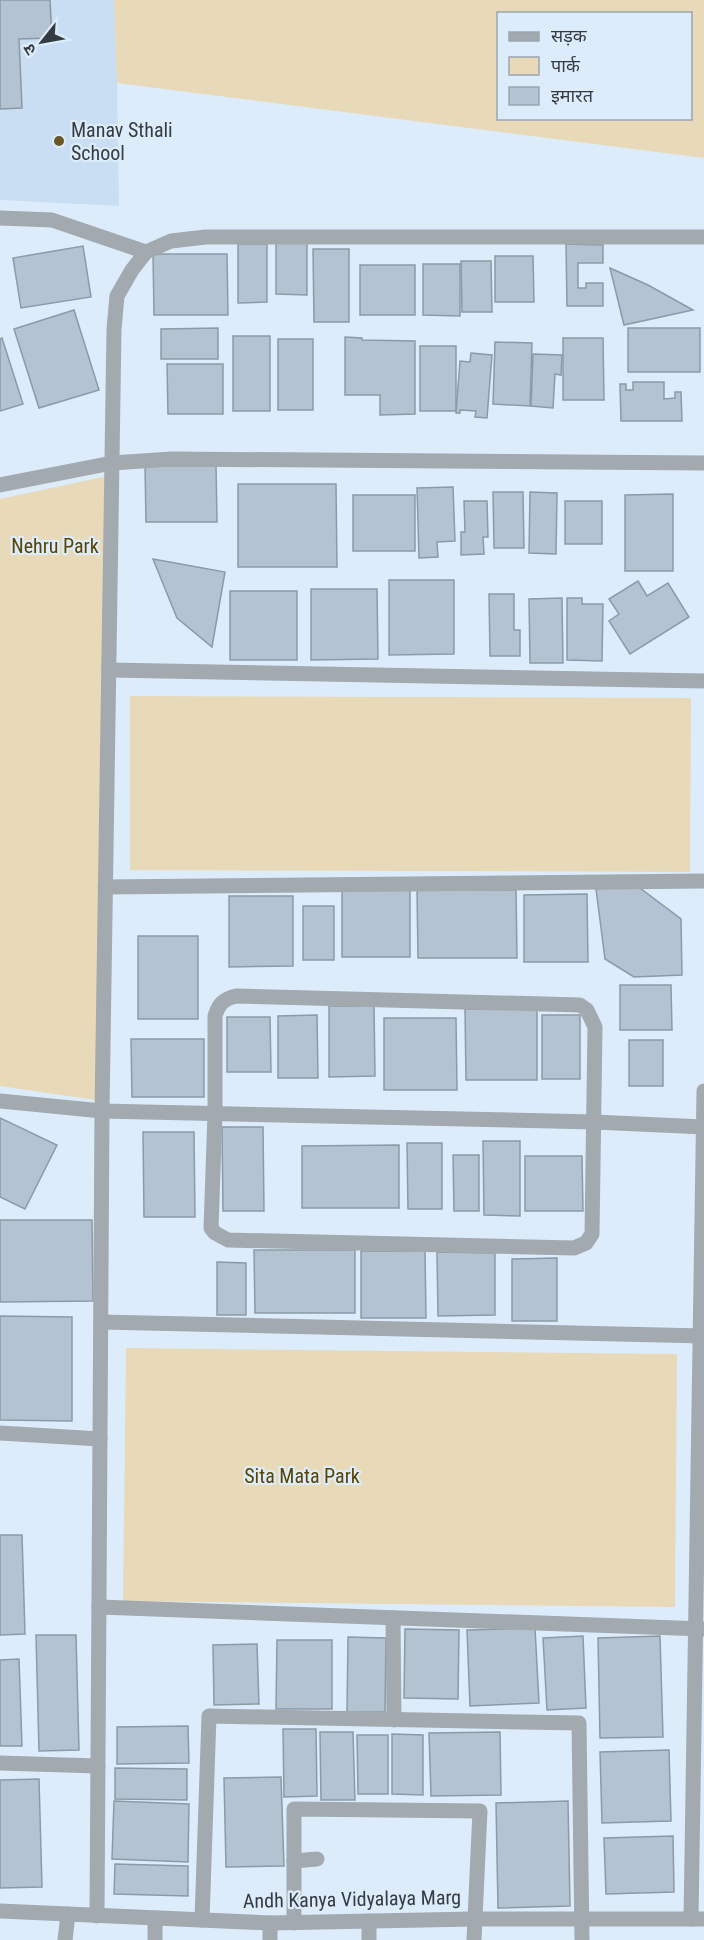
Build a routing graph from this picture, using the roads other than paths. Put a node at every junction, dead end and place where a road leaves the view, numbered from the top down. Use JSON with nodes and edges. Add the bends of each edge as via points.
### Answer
{"nodes":[{"id":1,"x":0,"y":218,"type":"edge"},
{"id":2,"x":704,"y":237,"type":"edge"},
{"id":3,"x":146,"y":252,"type":"junction"},
{"id":4,"x":112,"y":463,"type":"junction"},
{"id":5,"x":704,"y":463,"type":"edge"},
{"id":6,"x":0,"y":485,"type":"edge"},
{"id":7,"x":109,"y":670,"type":"junction"},
{"id":8,"x":704,"y":681,"type":"edge"},
{"id":9,"x":704,"y":881,"type":"edge"},
{"id":10,"x":105,"y":886,"type":"junction"},
{"id":11,"x":704,"y":1090,"type":"edge"},
{"id":12,"x":0,"y":1101,"type":"edge"},
{"id":13,"x":102,"y":1111,"type":"junction"},
{"id":14,"x":215,"y":1114,"type":"junction"},
{"id":15,"x":594,"y":1122,"type":"junction"},
{"id":16,"x":704,"y":1127,"type":"edge"},
{"id":17,"x":102,"y":1322,"type":"junction"},
{"id":18,"x":702,"y":1336,"type":"edge"},
{"id":19,"x":0,"y":1433,"type":"edge"},
{"id":20,"x":100,"y":1439,"type":"junction"},
{"id":21,"x":99,"y":1607,"type":"junction"},
{"id":22,"x":393,"y":1618,"type":"junction"},
{"id":23,"x":700,"y":1629,"type":"edge"},
{"id":24,"x":394,"y":1720,"type":"junction"},
{"id":25,"x":0,"y":1763,"type":"edge"},
{"id":26,"x":98,"y":1766,"type":"junction"},
{"id":27,"x":317,"y":1859,"type":"dead end"},
{"id":28,"x":294,"y":1861,"type":"junction"},
{"id":29,"x":0,"y":1911,"type":"edge"},
{"id":30,"x":68,"y":1914,"type":"junction"},
{"id":31,"x":97,"y":1916,"type":"junction"},
{"id":32,"x":155,"y":1918,"type":"junction"},
{"id":33,"x":474,"y":1919,"type":"junction"},
{"id":34,"x":583,"y":1919,"type":"junction"},
{"id":35,"x":698,"y":1919,"type":"edge"},
{"id":36,"x":202,"y":1920,"type":"junction"},
{"id":37,"x":369,"y":1921,"type":"junction"},
{"id":38,"x":270,"y":1923,"type":"junction"},
{"id":39,"x":294,"y":1923,"type":"junction"},
{"id":40,"x":65,"y":1940,"type":"edge"},
{"id":41,"x":155,"y":1940,"type":"edge"},
{"id":42,"x":270,"y":1940,"type":"edge"},
{"id":43,"x":369,"y":1940,"type":"edge"},
{"id":44,"x":474,"y":1940,"type":"edge"},
{"id":45,"x":582,"y":1940,"type":"edge"}],
"edges":[{"from":1,"to":3,"type":"street","via":[[52,220]]},
{"from":2,"to":3,"type":"street","via":[[206,237],[171,241]]},
{"from":3,"to":4,"type":"street","via":[[117,296]]},
{"from":4,"to":5,"type":"street","via":[[254,458]]},
{"from":4,"to":6,"type":"street"},
{"from":4,"to":7,"type":"street"},
{"from":7,"to":8,"type":"street"},
{"from":7,"to":10,"type":"street"},
{"from":9,"to":10,"type":"street"},
{"from":10,"to":13,"type":"street"},
{"from":11,"to":16,"type":"street"},
{"from":12,"to":13,"type":"street"},
{"from":13,"to":14,"type":"street"},
{"from":13,"to":17,"type":"street"},
{"from":14,"to":15,"type":"street"},
{"from":14,"to":15,"type":"street","via":[[215,1016],[220,1003],[236,996],[580,1005],[595,1027]]},
{"from":14,"to":15,"type":"street","via":[[211,1228],[220,1238],[562,1248],[582,1245],[592,1234]]},
{"from":15,"to":16,"type":"street"},
{"from":16,"to":18,"type":"street"},
{"from":17,"to":18,"type":"street"},
{"from":17,"to":20,"type":"street"},
{"from":18,"to":23,"type":"street"},
{"from":19,"to":20,"type":"street"},
{"from":20,"to":21,"type":"street"},
{"from":21,"to":22,"type":"street"},
{"from":21,"to":26,"type":"street"},
{"from":22,"to":23,"type":"street"},
{"from":22,"to":24,"type":"street"},
{"from":23,"to":35,"type":"street"},
{"from":24,"to":34,"type":"street","via":[[579,1723]]},
{"from":24,"to":36,"type":"street","via":[[209,1716]]},
{"from":25,"to":26,"type":"street"},
{"from":26,"to":31,"type":"street"},
{"from":27,"to":28,"type":"street"},
{"from":28,"to":33,"type":"street","via":[[294,1809],[480,1811]]},
{"from":28,"to":39,"type":"street"},
{"from":29,"to":30,"type":"street","name":"Andh Kanya Vidyalaya Marg"},
{"from":30,"to":31,"type":"street","name":"Andh Kanya Vidyalaya Marg"},
{"from":30,"to":40,"type":"street"},
{"from":31,"to":32,"type":"street","name":"Andh Kanya Vidyalaya Marg"},
{"from":32,"to":36,"type":"street","name":"Andh Kanya Vidyalaya Marg"},
{"from":32,"to":41,"type":"street"},
{"from":33,"to":34,"type":"street","name":"Andh Kanya Vidyalaya Marg"},
{"from":33,"to":37,"type":"street","name":"Andh Kanya Vidyalaya Marg"},
{"from":33,"to":44,"type":"street"},
{"from":34,"to":35,"type":"street","name":"Andh Kanya Vidyalaya Marg"},
{"from":34,"to":45,"type":"street"},
{"from":36,"to":38,"type":"street","name":"Andh Kanya Vidyalaya Marg"},
{"from":37,"to":39,"type":"street","name":"Andh Kanya Vidyalaya Marg"},
{"from":37,"to":43,"type":"street"},
{"from":38,"to":39,"type":"street","name":"Andh Kanya Vidyalaya Marg"},
{"from":38,"to":42,"type":"street"}]}
